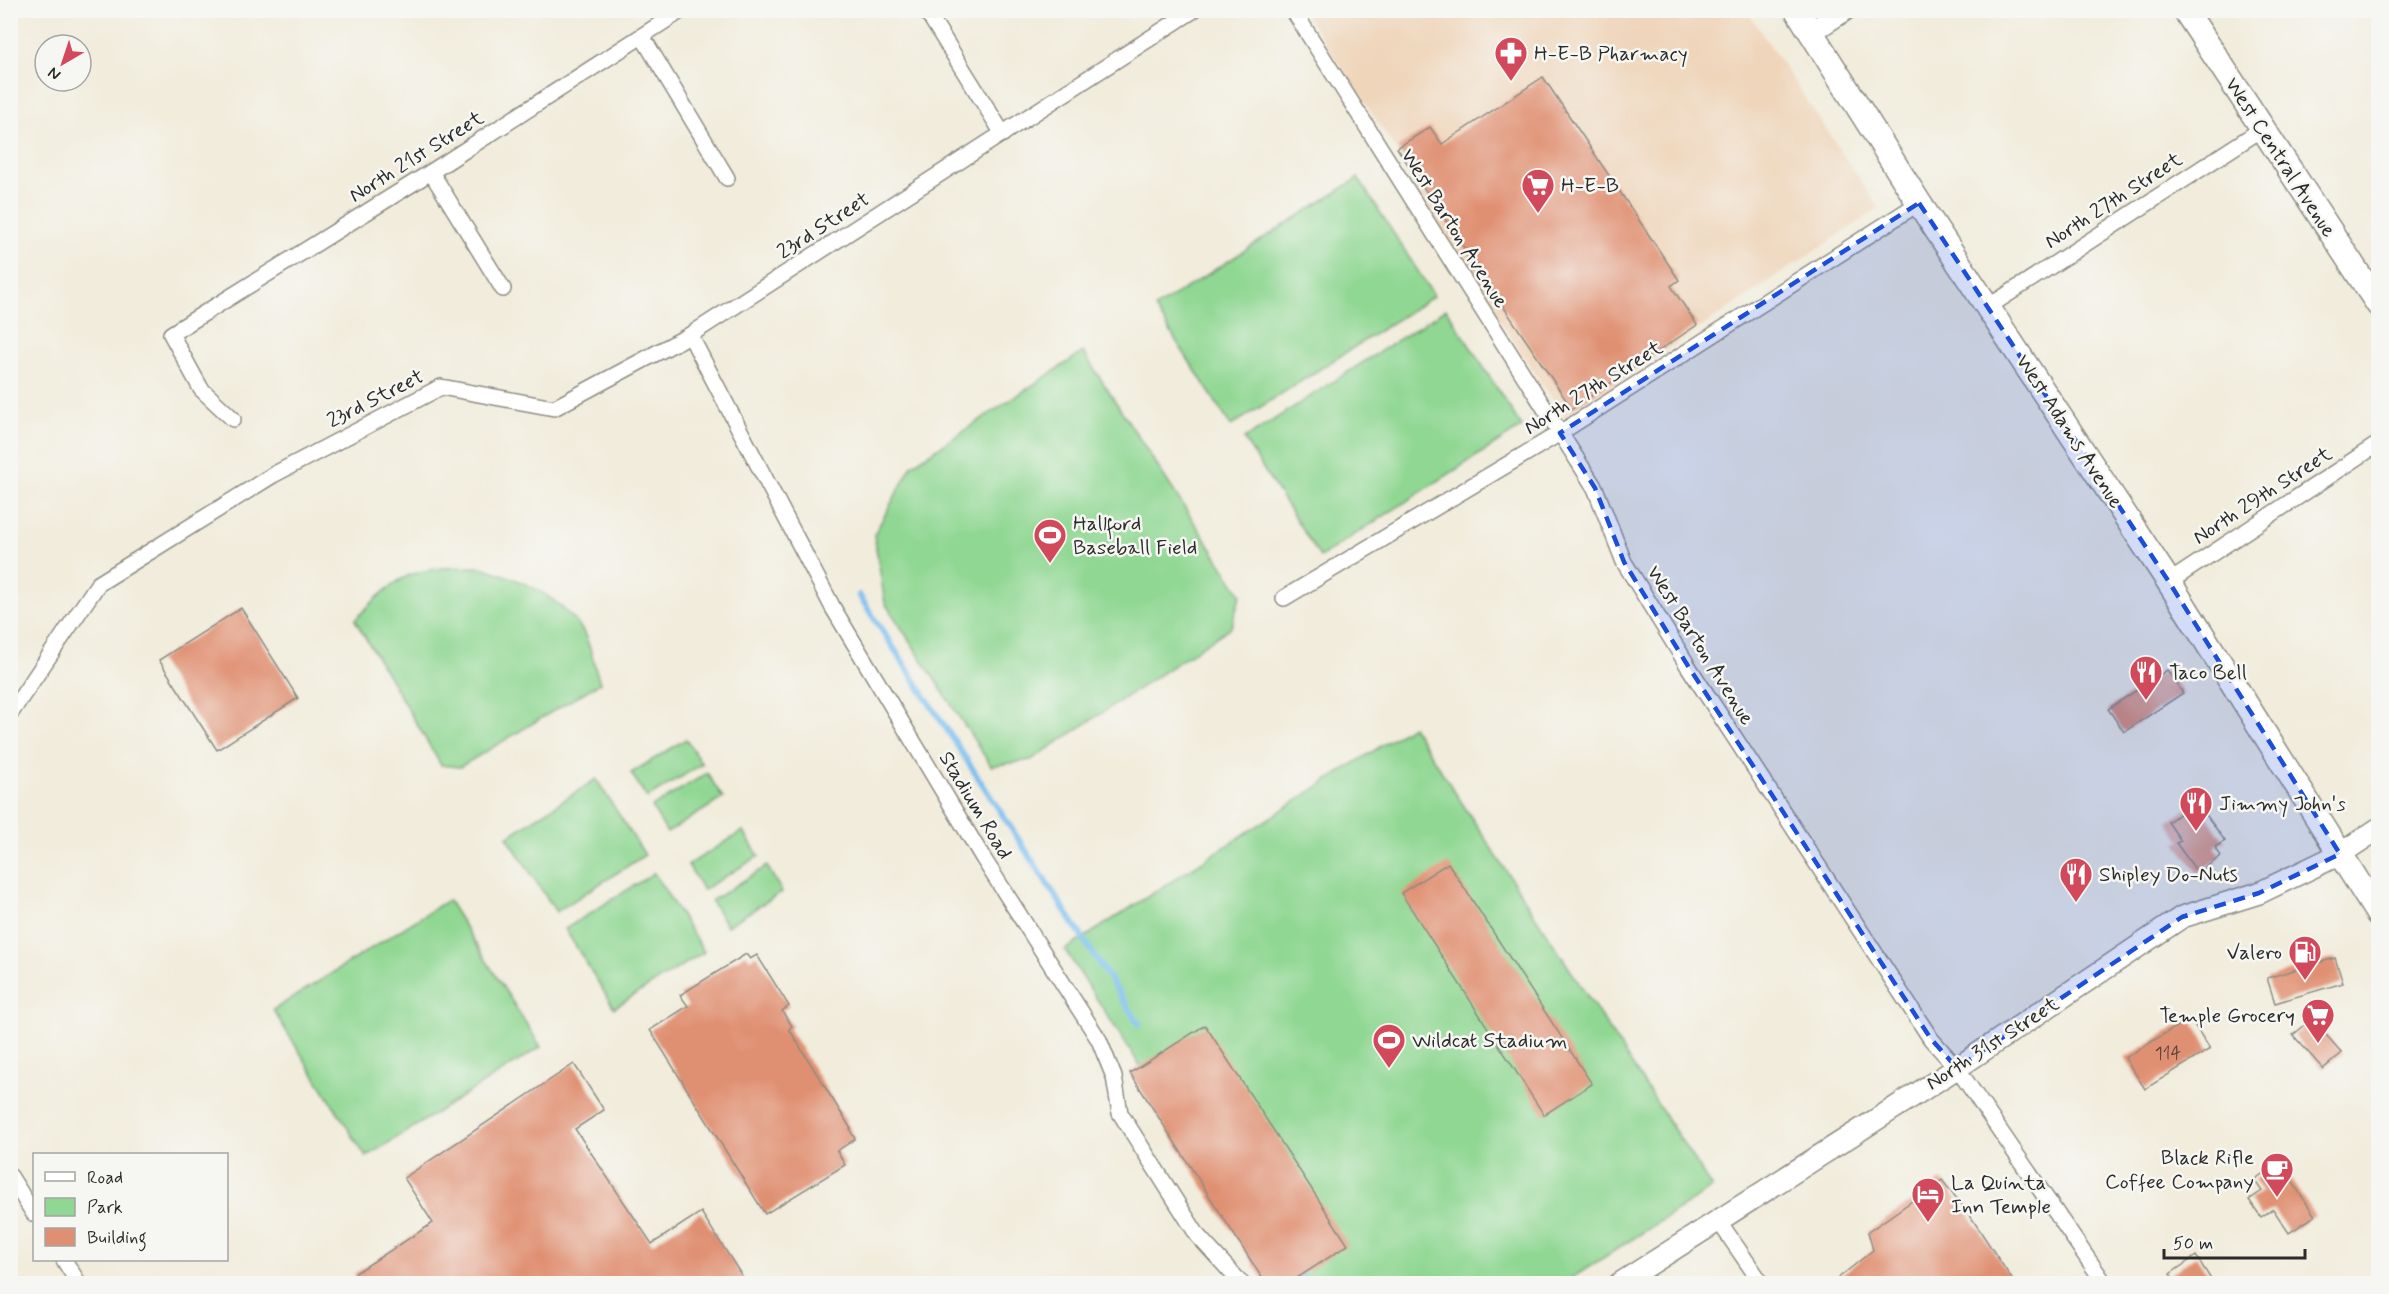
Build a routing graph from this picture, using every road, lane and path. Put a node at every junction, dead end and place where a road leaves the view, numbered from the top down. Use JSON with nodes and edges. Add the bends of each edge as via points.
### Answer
{"nodes":[{"id":1,"x":682,"y":10,"type":"edge"},
{"id":2,"x":926,"y":10,"type":"edge"},
{"id":3,"x":1194,"y":10,"type":"edge"},
{"id":4,"x":1293,"y":10,"type":"edge"},
{"id":5,"x":1797,"y":10,"type":"edge"},
{"id":6,"x":1845,"y":10,"type":"edge"},
{"id":7,"x":2185,"y":10,"type":"edge"},
{"id":8,"x":1811,"y":32,"type":"junction"},
{"id":9,"x":642,"y":36,"type":"junction"},
{"id":10,"x":2262,"y":129,"type":"junction"},
{"id":11,"x":1003,"y":134,"type":"junction"},
{"id":12,"x":431,"y":172,"type":"junction"},
{"id":13,"x":727,"y":178,"type":"dead end"},
{"id":14,"x":1919,"y":203,"type":"junction"},
{"id":15,"x":503,"y":289,"type":"dead end"},
{"id":16,"x":2379,"y":304,"type":"edge"},
{"id":17,"x":1988,"y":307,"type":"junction"},
{"id":18,"x":690,"y":335,"type":"junction"},
{"id":19,"x":233,"y":419,"type":"dead end"},
{"id":20,"x":1560,"y":433,"type":"junction"},
{"id":21,"x":2379,"y":444,"type":"edge"},
{"id":22,"x":2169,"y":582,"type":"junction"},
{"id":23,"x":1284,"y":598,"type":"dead end"},
{"id":24,"x":10,"y":714,"type":"edge"},
{"id":25,"x":2379,"y":829,"type":"edge"},
{"id":26,"x":2340,"y":854,"type":"junction"},
{"id":27,"x":2379,"y":914,"type":"edge"},
{"id":28,"x":1956,"y":1068,"type":"junction"},
{"id":29,"x":10,"y":1176,"type":"edge"},
{"id":30,"x":33,"y":1212,"type":"edge"},
{"id":31,"x":1718,"y":1220,"type":"junction"},
{"id":32,"x":65,"y":1261,"type":"edge"},
{"id":33,"x":79,"y":1284,"type":"edge"},
{"id":34,"x":1242,"y":1284,"type":"edge"},
{"id":35,"x":1619,"y":1284,"type":"edge"},
{"id":36,"x":1762,"y":1284,"type":"edge"},
{"id":37,"x":2105,"y":1284,"type":"edge"}],
"edges":[{"from":1,"to":9,"type":"street","name":"North 21st Street"},
{"from":2,"to":11,"type":"street"},
{"from":3,"to":11,"type":"street","name":"23rd Street"},
{"from":4,"to":20,"type":"street","name":"West Barton Avenue"},
{"from":5,"to":8,"type":"main road","name":"West Adams Avenue"},
{"from":6,"to":8,"type":"street"},
{"from":7,"to":10,"type":"main road","name":"West Central Avenue"},
{"from":8,"to":14,"type":"main road","name":"West Adams Avenue"},
{"from":9,"to":12,"type":"street","name":"North 21st Street"},
{"from":9,"to":13,"type":"street"},
{"from":10,"to":16,"type":"main road","name":"West Central Avenue"},
{"from":10,"to":17,"type":"street","name":"North 27th Street"},
{"from":11,"to":18,"type":"street","name":"23rd Street"},
{"from":12,"to":15,"type":"street"},
{"from":12,"to":19,"type":"street","name":"North 21st Street","via":[[171,334],[201,389]]},
{"from":14,"to":17,"type":"main road","name":"West Adams Avenue"},
{"from":14,"to":20,"type":"street","name":"North 27th Street"},
{"from":17,"to":22,"type":"main road","name":"West Adams Avenue"},
{"from":18,"to":24,"type":"street","name":"23rd Street","via":[[554,408],[441,387],[273,475],[98,584]]},
{"from":18,"to":34,"type":"street","name":"Stadium Road","via":[[833,608],[983,858],[1099,1040],[1114,1077],[1120,1113],[1198,1236]]},
{"from":20,"to":23,"type":"street","name":"North 27th Street"},
{"from":20,"to":28,"type":"street","name":"West Barton Avenue","via":[[1595,488],[1624,562],[1688,666],[1931,1039]]},
{"from":21,"to":22,"type":"street","name":"North 29th Street"},
{"from":22,"to":26,"type":"main road","name":"West Adams Avenue"},
{"from":25,"to":26,"type":"street","name":"North 31st Street"},
{"from":26,"to":27,"type":"main road","name":"West Adams Avenue"},
{"from":26,"to":28,"type":"street","name":"North 31st Street","via":[[2259,893],[2182,917]]},
{"from":28,"to":31,"type":"street","name":"North 31st Street"},
{"from":28,"to":37,"type":"street","name":"West Barton Avenue"},
{"from":29,"to":30,"type":"street"},
{"from":31,"to":35,"type":"street","name":"North 31st Street"},
{"from":31,"to":36,"type":"street"},
{"from":32,"to":33,"type":"street"}]}
